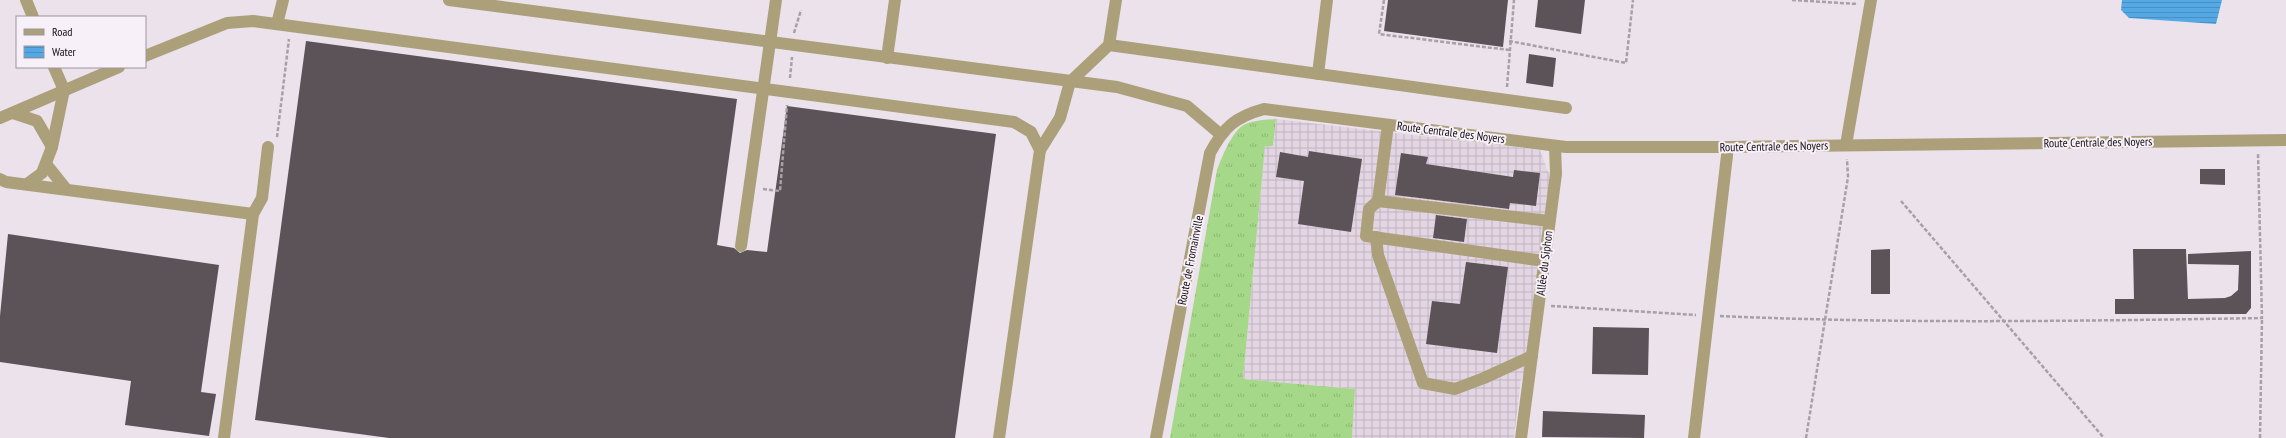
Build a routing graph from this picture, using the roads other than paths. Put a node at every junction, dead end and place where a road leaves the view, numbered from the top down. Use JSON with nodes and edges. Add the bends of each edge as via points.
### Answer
{"nodes":[{"id":1,"x":26,"y":0,"type":"edge"},
{"id":2,"x":283,"y":0,"type":"edge"},
{"id":3,"x":449,"y":0,"type":"edge"},
{"id":4,"x":776,"y":0,"type":"edge"},
{"id":5,"x":895,"y":0,"type":"edge"},
{"id":6,"x":1116,"y":0,"type":"edge"},
{"id":7,"x":1327,"y":0,"type":"edge"},
{"id":8,"x":1871,"y":2,"type":"edge"},
{"id":9,"x":33,"y":16,"type":"edge"},
{"id":10,"x":277,"y":24,"type":"junction"},
{"id":11,"x":770,"y":42,"type":"junction"},
{"id":12,"x":1109,"y":45,"type":"junction"},
{"id":13,"x":146,"y":56,"type":"edge"},
{"id":14,"x":887,"y":58,"type":"junction"},
{"id":15,"x":54,"y":68,"type":"edge"},
{"id":16,"x":117,"y":68,"type":"edge"},
{"id":17,"x":1318,"y":74,"type":"junction"},
{"id":18,"x":1070,"y":82,"type":"junction"},
{"id":19,"x":763,"y":89,"type":"junction"},
{"id":20,"x":64,"y":90,"type":"junction"},
{"id":21,"x":1566,"y":108,"type":"dead end"},
{"id":22,"x":1264,"y":109,"type":"joint"},
{"id":23,"x":13,"y":113,"type":"junction"},
{"id":24,"x":0,"y":118,"type":"edge"},
{"id":25,"x":1388,"y":124,"type":"junction"},
{"id":26,"x":1220,"y":134,"type":"junction"},
{"id":27,"x":2286,"y":140,"type":"edge"},
{"id":28,"x":1846,"y":145,"type":"junction"},
{"id":29,"x":1555,"y":146,"type":"junction"},
{"id":30,"x":52,"y":147,"type":"junction"},
{"id":31,"x":268,"y":147,"type":"road end"},
{"id":32,"x":1728,"y":147,"type":"junction"},
{"id":33,"x":1040,"y":150,"type":"junction"},
{"id":34,"x":46,"y":164,"type":"junction"},
{"id":35,"x":0,"y":179,"type":"edge"},
{"id":36,"x":27,"y":184,"type":"junction"},
{"id":37,"x":66,"y":189,"type":"junction"},
{"id":38,"x":1378,"y":201,"type":"junction"},
{"id":39,"x":253,"y":214,"type":"junction"},
{"id":40,"x":1549,"y":221,"type":"junction"},
{"id":41,"x":1376,"y":237,"type":"junction"},
{"id":42,"x":741,"y":246,"type":"dead end"},
{"id":43,"x":1544,"y":261,"type":"junction"},
{"id":44,"x":1532,"y":356,"type":"junction"},
{"id":45,"x":224,"y":438,"type":"edge"},
{"id":46,"x":999,"y":438,"type":"edge"},
{"id":47,"x":1156,"y":438,"type":"edge"},
{"id":48,"x":1521,"y":438,"type":"edge"},
{"id":49,"x":1694,"y":438,"type":"edge"}],
"edges":[{"from":1,"to":9,"type":"street"},
{"from":2,"to":10,"type":"street"},
{"from":3,"to":11,"type":"street"},
{"from":4,"to":11,"type":"street"},
{"from":5,"to":14,"type":"street"},
{"from":6,"to":12,"type":"street"},
{"from":7,"to":17,"type":"street"},
{"from":8,"to":28,"type":"street"},
{"from":10,"to":13,"type":"street","via":[[253,21],[227,23]]},
{"from":10,"to":19,"type":"street"},
{"from":11,"to":14,"type":"street"},
{"from":11,"to":19,"type":"street"},
{"from":12,"to":17,"type":"street"},
{"from":12,"to":18,"type":"street"},
{"from":14,"to":18,"type":"street"},
{"from":15,"to":20,"type":"street"},
{"from":16,"to":20,"type":"street"},
{"from":17,"to":21,"type":"street"},
{"from":18,"to":26,"type":"street","via":[[1117,87],[1187,106]]},
{"from":18,"to":33,"type":"street","via":[[1060,118]]},
{"from":19,"to":33,"type":"street","via":[[1014,122],[1031,132]]},
{"from":19,"to":42,"type":"street"},
{"from":20,"to":23,"type":"street"},
{"from":20,"to":30,"type":"street"},
{"from":22,"to":25,"type":"street","name":"Route Centrale des Noyers"},
{"from":22,"to":26,"type":"street","name":"Route de Fromainville","via":[[1243,115]]},
{"from":23,"to":24,"type":"street"},
{"from":23,"to":30,"type":"street","via":[[37,121]]},
{"from":25,"to":29,"type":"street","name":"Route Centrale des Noyers"},
{"from":25,"to":38,"type":"street"},
{"from":26,"to":47,"type":"street","name":"Route de Fromainville","via":[[1210,153]]},
{"from":27,"to":28,"type":"street","name":"Route Centrale des Noyers"},
{"from":28,"to":32,"type":"street","name":"Route Centrale des Noyers"},
{"from":29,"to":32,"type":"street","name":"Route Centrale des Noyers"},
{"from":29,"to":40,"type":"street","name":"Allée du Siphon","via":[[1556,174]]},
{"from":30,"to":34,"type":"street"},
{"from":31,"to":39,"type":"street","via":[[262,198]]},
{"from":32,"to":49,"type":"street"},
{"from":33,"to":46,"type":"street"},
{"from":34,"to":36,"type":"street","via":[[42,173]]},
{"from":34,"to":37,"type":"street"},
{"from":35,"to":36,"type":"street"},
{"from":36,"to":37,"type":"street"},
{"from":37,"to":39,"type":"street"},
{"from":38,"to":40,"type":"street"},
{"from":38,"to":41,"type":"street","via":[[1369,209],[1366,236]]},
{"from":39,"to":45,"type":"street"},
{"from":40,"to":43,"type":"street","name":"Allée du Siphon"},
{"from":41,"to":43,"type":"street"},
{"from":41,"to":44,"type":"street","via":[[1378,255],[1423,383],[1455,389]]},
{"from":43,"to":44,"type":"street","name":"Allée du Siphon"},
{"from":44,"to":48,"type":"street","name":"Allée du Siphon"}]}
